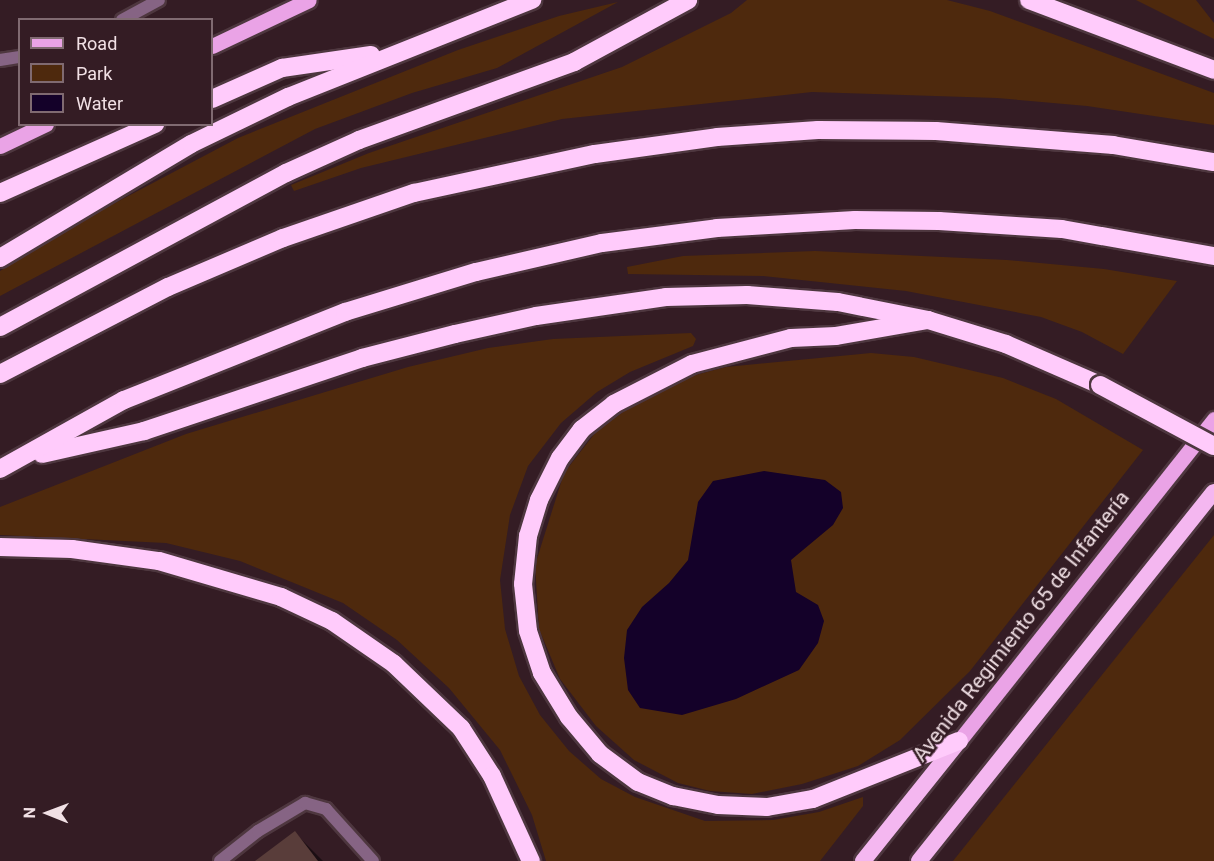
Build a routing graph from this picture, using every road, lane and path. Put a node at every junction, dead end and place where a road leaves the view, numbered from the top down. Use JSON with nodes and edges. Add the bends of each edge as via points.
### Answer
{"nodes":[{"id":1,"x":159,"y":0,"type":"edge"},
{"id":2,"x":309,"y":0,"type":"edge"},
{"id":3,"x":532,"y":0,"type":"edge"},
{"id":4,"x":688,"y":0,"type":"edge"},
{"id":5,"x":1029,"y":0,"type":"edge"},
{"id":6,"x":126,"y":18,"type":"edge"},
{"id":7,"x":213,"y":46,"type":"edge"},
{"id":8,"x":400,"y":51,"type":"junction"},
{"id":9,"x":18,"y":57,"type":"edge"},
{"id":10,"x":0,"y":60,"type":"edge"},
{"id":11,"x":1214,"y":70,"type":"edge"},
{"id":12,"x":213,"y":99,"type":"edge"},
{"id":13,"x":42,"y":126,"type":"edge"},
{"id":14,"x":151,"y":126,"type":"edge"},
{"id":15,"x":0,"y":146,"type":"edge"},
{"id":16,"x":1214,"y":162,"type":"edge"},
{"id":17,"x":0,"y":193,"type":"edge"},
{"id":18,"x":1210,"y":255,"type":"edge"},
{"id":19,"x":0,"y":258,"type":"edge"},
{"id":20,"x":928,"y":320,"type":"junction"},
{"id":21,"x":0,"y":327,"type":"edge"},
{"id":22,"x":0,"y":374,"type":"edge"},
{"id":23,"x":1214,"y":419,"type":"edge"},
{"id":24,"x":1214,"y":446,"type":"edge"},
{"id":25,"x":22,"y":459,"type":"junction"},
{"id":26,"x":0,"y":469,"type":"edge"},
{"id":27,"x":1214,"y":492,"type":"edge"},
{"id":28,"x":0,"y":547,"type":"edge"},
{"id":29,"x":959,"y":741,"type":"junction"},
{"id":30,"x":220,"y":861,"type":"edge"},
{"id":31,"x":373,"y":861,"type":"edge"},
{"id":32,"x":531,"y":861,"type":"edge"},
{"id":33,"x":863,"y":861,"type":"edge"},
{"id":34,"x":919,"y":861,"type":"edge"}],
"edges":[{"from":1,"to":6,"type":"lane"},
{"from":2,"to":7,"type":"main road"},
{"from":3,"to":8,"type":"highway"},
{"from":4,"to":21,"type":"highway","via":[[574,62],[359,140],[286,172]]},
{"from":5,"to":11,"type":"highway"},
{"from":8,"to":12,"type":"highway","via":[[282,68]]},
{"from":8,"to":19,"type":"highway","via":[[288,97],[191,144]]},
{"from":9,"to":10,"type":"lane"},
{"from":13,"to":15,"type":"main road"},
{"from":14,"to":17,"type":"highway"},
{"from":16,"to":22,"type":"highway","via":[[1113,145],[936,131],[807,131],[717,137],[595,154],[414,193],[284,238],[168,288]]},
{"from":18,"to":25,"type":"highway","via":[[1062,229],[939,221],[855,220],[728,227],[602,243],[476,272],[345,312],[124,400]]},
{"from":20,"to":24,"type":"highway","bridge":true,"via":[[1006,344],[1100,385]]},
{"from":20,"to":25,"type":"highway","via":[[838,302],[747,295],[666,297],[597,306],[455,334],[362,358],[144,431]]},
{"from":20,"to":29,"type":"highway","via":[[836,336],[791,338],[692,364],[614,404],[582,429],[560,458],[539,500],[528,536],[523,584],[528,632],[542,673],[569,717],[600,754],[638,782],[673,796],[718,805],[767,807],[813,799]]},
{"from":23,"to":29,"type":"main road","name":"Avenida Regimiento 65 de Infantería"},
{"from":25,"to":26,"type":"highway"},
{"from":27,"to":34,"type":"highway"},
{"from":28,"to":32,"type":"highway","via":[[72,549],[159,561],[271,594],[332,621],[394,664],[461,728],[492,776]]},
{"from":29,"to":33,"type":"highway","name":"Avenida Regimiento 65 de Infantería"},
{"from":30,"to":31,"type":"lane","via":[[258,831],[305,803],[327,809]]}]}
